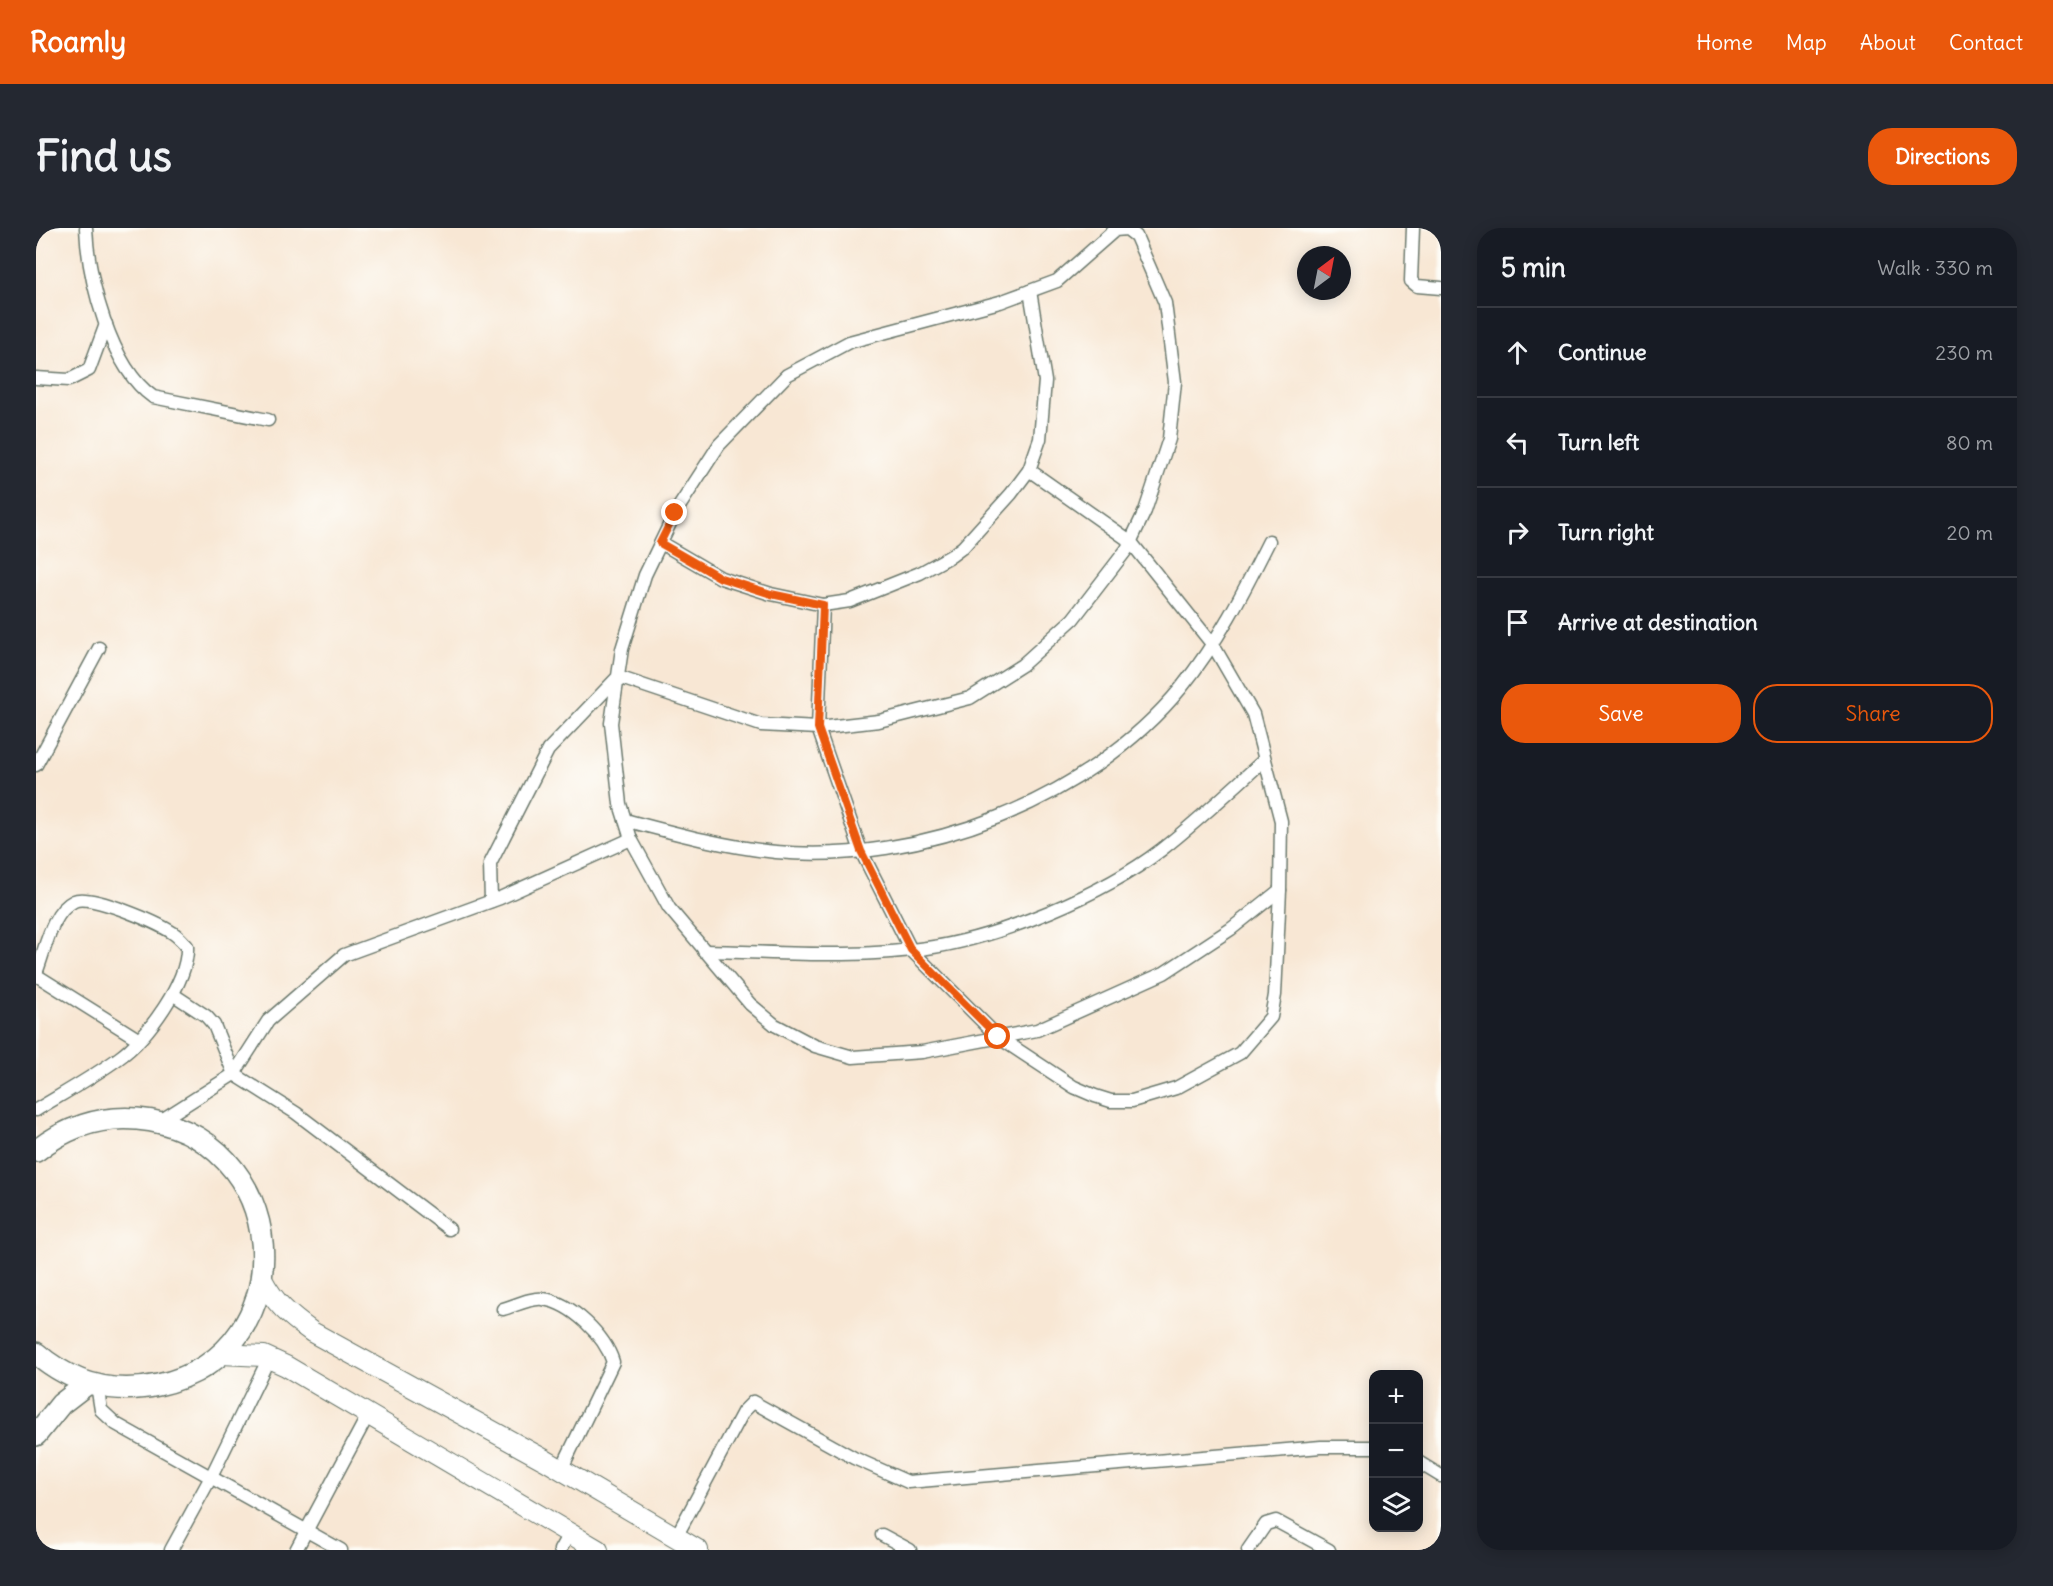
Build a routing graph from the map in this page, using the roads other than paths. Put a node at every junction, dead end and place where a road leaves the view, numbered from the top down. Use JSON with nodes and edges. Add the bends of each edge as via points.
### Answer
{"nodes":[{"id":1,"x":86,"y":228,"type":"edge"},
{"id":2,"x":1413,"y":228,"type":"edge"},
{"id":3,"x":1441,"y":288,"type":"edge"},
{"id":4,"x":1030,"y":291,"type":"junction"},
{"id":5,"x":106,"y":324,"type":"junction"},
{"id":6,"x":36,"y":378,"type":"edge"},
{"id":7,"x":268,"y":420,"type":"dead end"},
{"id":8,"x":1029,"y":470,"type":"junction"},
{"id":9,"x":1269,"y":541,"type":"dead end"},
{"id":10,"x":1130,"y":542,"type":"junction"},
{"id":11,"x":660,"y":543,"type":"junction"},
{"id":12,"x":823,"y":605,"type":"junction"},
{"id":13,"x":1213,"y":645,"type":"junction"},
{"id":14,"x":99,"y":648,"type":"dead end"},
{"id":15,"x":618,"y":677,"type":"junction"},
{"id":16,"x":818,"y":728,"type":"junction"},
{"id":17,"x":1264,"y":760,"type":"junction"},
{"id":18,"x":36,"y":765,"type":"edge"},
{"id":19,"x":625,"y":820,"type":"junction"},
{"id":20,"x":631,"y":839,"type":"junction"},
{"id":21,"x":861,"y":851,"type":"junction"},
{"id":22,"x":1280,"y":890,"type":"junction"},
{"id":23,"x":492,"y":902,"type":"junction"},
{"id":24,"x":911,"y":950,"type":"junction"},
{"id":25,"x":704,"y":951,"type":"junction"},
{"id":26,"x":36,"y":974,"type":"edge"},
{"id":27,"x":174,"y":995,"type":"junction"},
{"id":28,"x":998,"y":1037,"type":"junction"},
{"id":29,"x":138,"y":1039,"type":"junction"},
{"id":30,"x":234,"y":1074,"type":"junction"},
{"id":31,"x":36,"y":1110,"type":"edge"},
{"id":32,"x":160,"y":1121,"type":"junction"},
{"id":33,"x":36,"y":1150,"type":"edge"},
{"id":34,"x":449,"y":1229,"type":"dead end"},
{"id":35,"x":262,"y":1279,"type":"junction"},
{"id":36,"x":503,"y":1309,"type":"dead end"},
{"id":37,"x":36,"y":1353,"type":"edge"},
{"id":38,"x":221,"y":1354,"type":"junction"},
{"id":39,"x":269,"y":1359,"type":"junction"},
{"id":40,"x":92,"y":1385,"type":"junction"},
{"id":41,"x":368,"y":1415,"type":"junction"},
{"id":42,"x":36,"y":1435,"type":"edge"},
{"id":43,"x":1369,"y":1447,"type":"edge"},
{"id":44,"x":1423,"y":1465,"type":"edge"},
{"id":45,"x":561,"y":1470,"type":"junction"},
{"id":46,"x":1441,"y":1476,"type":"edge"},
{"id":47,"x":211,"y":1477,"type":"junction"},
{"id":48,"x":307,"y":1530,"type":"junction"},
{"id":49,"x":882,"y":1534,"type":"dead end"},
{"id":50,"x":676,"y":1537,"type":"junction"},
{"id":51,"x":565,"y":1542,"type":"edge"},
{"id":52,"x":171,"y":1550,"type":"edge"},
{"id":53,"x":296,"y":1550,"type":"edge"},
{"id":54,"x":341,"y":1550,"type":"edge"},
{"id":55,"x":598,"y":1550,"type":"edge"},
{"id":56,"x":698,"y":1550,"type":"edge"},
{"id":57,"x":910,"y":1550,"type":"edge"},
{"id":58,"x":1248,"y":1550,"type":"edge"},
{"id":59,"x":1329,"y":1550,"type":"edge"}],
"edges":[{"from":1,"to":5,"type":"street","via":[[87,259]]},
{"from":2,"to":3,"type":"street","via":[[1412,281],[1417,286]]},
{"from":4,"to":8,"type":"street","via":[[1045,381],[1040,439]]},
{"from":4,"to":10,"type":"street","via":[[1057,281],[1115,230],[1126,229],[1136,236],[1165,303],[1175,382],[1169,439]]},
{"from":4,"to":11,"type":"street","via":[[924,324],[849,342],[787,375],[719,446]]},
{"from":5,"to":6,"type":"street","via":[[89,370],[69,380]]},
{"from":5,"to":7,"type":"street","via":[[137,383],[153,397]]},
{"from":8,"to":10,"type":"street"},
{"from":8,"to":12,"type":"street","via":[[951,556],[850,601]]},
{"from":9,"to":13,"type":"street"},
{"from":10,"to":13,"type":"street"},
{"from":10,"to":16,"type":"street","via":[[1073,619],[1022,665],[970,698],[879,721]]},
{"from":11,"to":12,"type":"street","via":[[721,578]]},
{"from":11,"to":15,"type":"street","via":[[645,575],[622,650]]},
{"from":12,"to":16,"type":"street"},
{"from":13,"to":17,"type":"street","via":[[1253,714]]},
{"from":13,"to":21,"type":"street","via":[[1179,690],[1148,721],[1099,763],[1034,802],[951,834]]},
{"from":14,"to":18,"type":"street"},
{"from":15,"to":16,"type":"street","via":[[761,725]]},
{"from":15,"to":19,"type":"street","via":[[611,723]]},
{"from":15,"to":23,"type":"street","via":[[549,750],[490,864]]},
{"from":16,"to":21,"type":"street"},
{"from":17,"to":22,"type":"street","via":[[1281,821]]},
{"from":17,"to":24,"type":"street","via":[[1159,852],[1076,900],[1006,928]]},
{"from":19,"to":20,"type":"street"},
{"from":19,"to":21,"type":"street","via":[[695,838],[776,852]]},
{"from":20,"to":23,"type":"street"},
{"from":20,"to":25,"type":"street","via":[[669,908]]},
{"from":21,"to":24,"type":"street"},
{"from":22,"to":28,"type":"street","via":[[1231,929],[1164,973],[1036,1030]]},
{"from":22,"to":28,"type":"street","via":[[1271,1017],[1240,1053],[1176,1089],[1132,1101],[1110,1101],[1074,1087]]},
{"from":23,"to":30,"type":"street","via":[[344,955],[268,1021]]},
{"from":24,"to":25,"type":"street"},
{"from":24,"to":28,"type":"street"},
{"from":25,"to":28,"type":"street","via":[[750,1004],[775,1025],[815,1046],[853,1057],[888,1056]]},
{"from":26,"to":27,"type":"street","via":[[62,911],[74,900],[85,898],[130,913],[174,934],[187,946],[188,958]]},
{"from":26,"to":29,"type":"street"},
{"from":27,"to":29,"type":"street"},
{"from":27,"to":30,"type":"street","via":[[214,1025]]},
{"from":29,"to":31,"type":"street","via":[[120,1058]]},
{"from":30,"to":32,"type":"street"},
{"from":30,"to":34,"type":"street","via":[[296,1113]]},
{"from":32,"to":33,"type":"highway","via":[[117,1117],[74,1127]]},
{"from":32,"to":35,"type":"highway","via":[[202,1140],[243,1180],[258,1211],[264,1245]]},
{"from":35,"to":38,"type":"highway","via":[[254,1307]]},
{"from":35,"to":45,"type":"main road","via":[[279,1306],[312,1332]]},
{"from":36,"to":45,"type":"street","via":[[542,1298],[562,1305],[595,1329],[609,1349],[613,1362]]},
{"from":37,"to":40,"type":"highway","via":[[54,1369]]},
{"from":38,"to":39,"type":"main road"},
{"from":38,"to":40,"type":"highway","via":[[181,1380],[134,1390]]},
{"from":39,"to":41,"type":"main road"},
{"from":39,"to":47,"type":"street"},
{"from":40,"to":42,"type":"highway","via":[[61,1404]]},
{"from":40,"to":47,"type":"street","via":[[106,1417]]},
{"from":41,"to":48,"type":"street"},
{"from":41,"to":51,"type":"main road"},
{"from":43,"to":50,"type":"street","via":[[1321,1447],[908,1482],[854,1458],[753,1402],[743,1412]]},
{"from":44,"to":46,"type":"street"},
{"from":45,"to":50,"type":"main road"},
{"from":47,"to":48,"type":"street"},
{"from":47,"to":52,"type":"street"},
{"from":48,"to":53,"type":"street"},
{"from":48,"to":54,"type":"street"},
{"from":49,"to":57,"type":"street"},
{"from":50,"to":56,"type":"main road"},
{"from":51,"to":55,"type":"main road"},
{"from":58,"to":59,"type":"street","via":[[1266,1524],[1276,1521]]}]}
